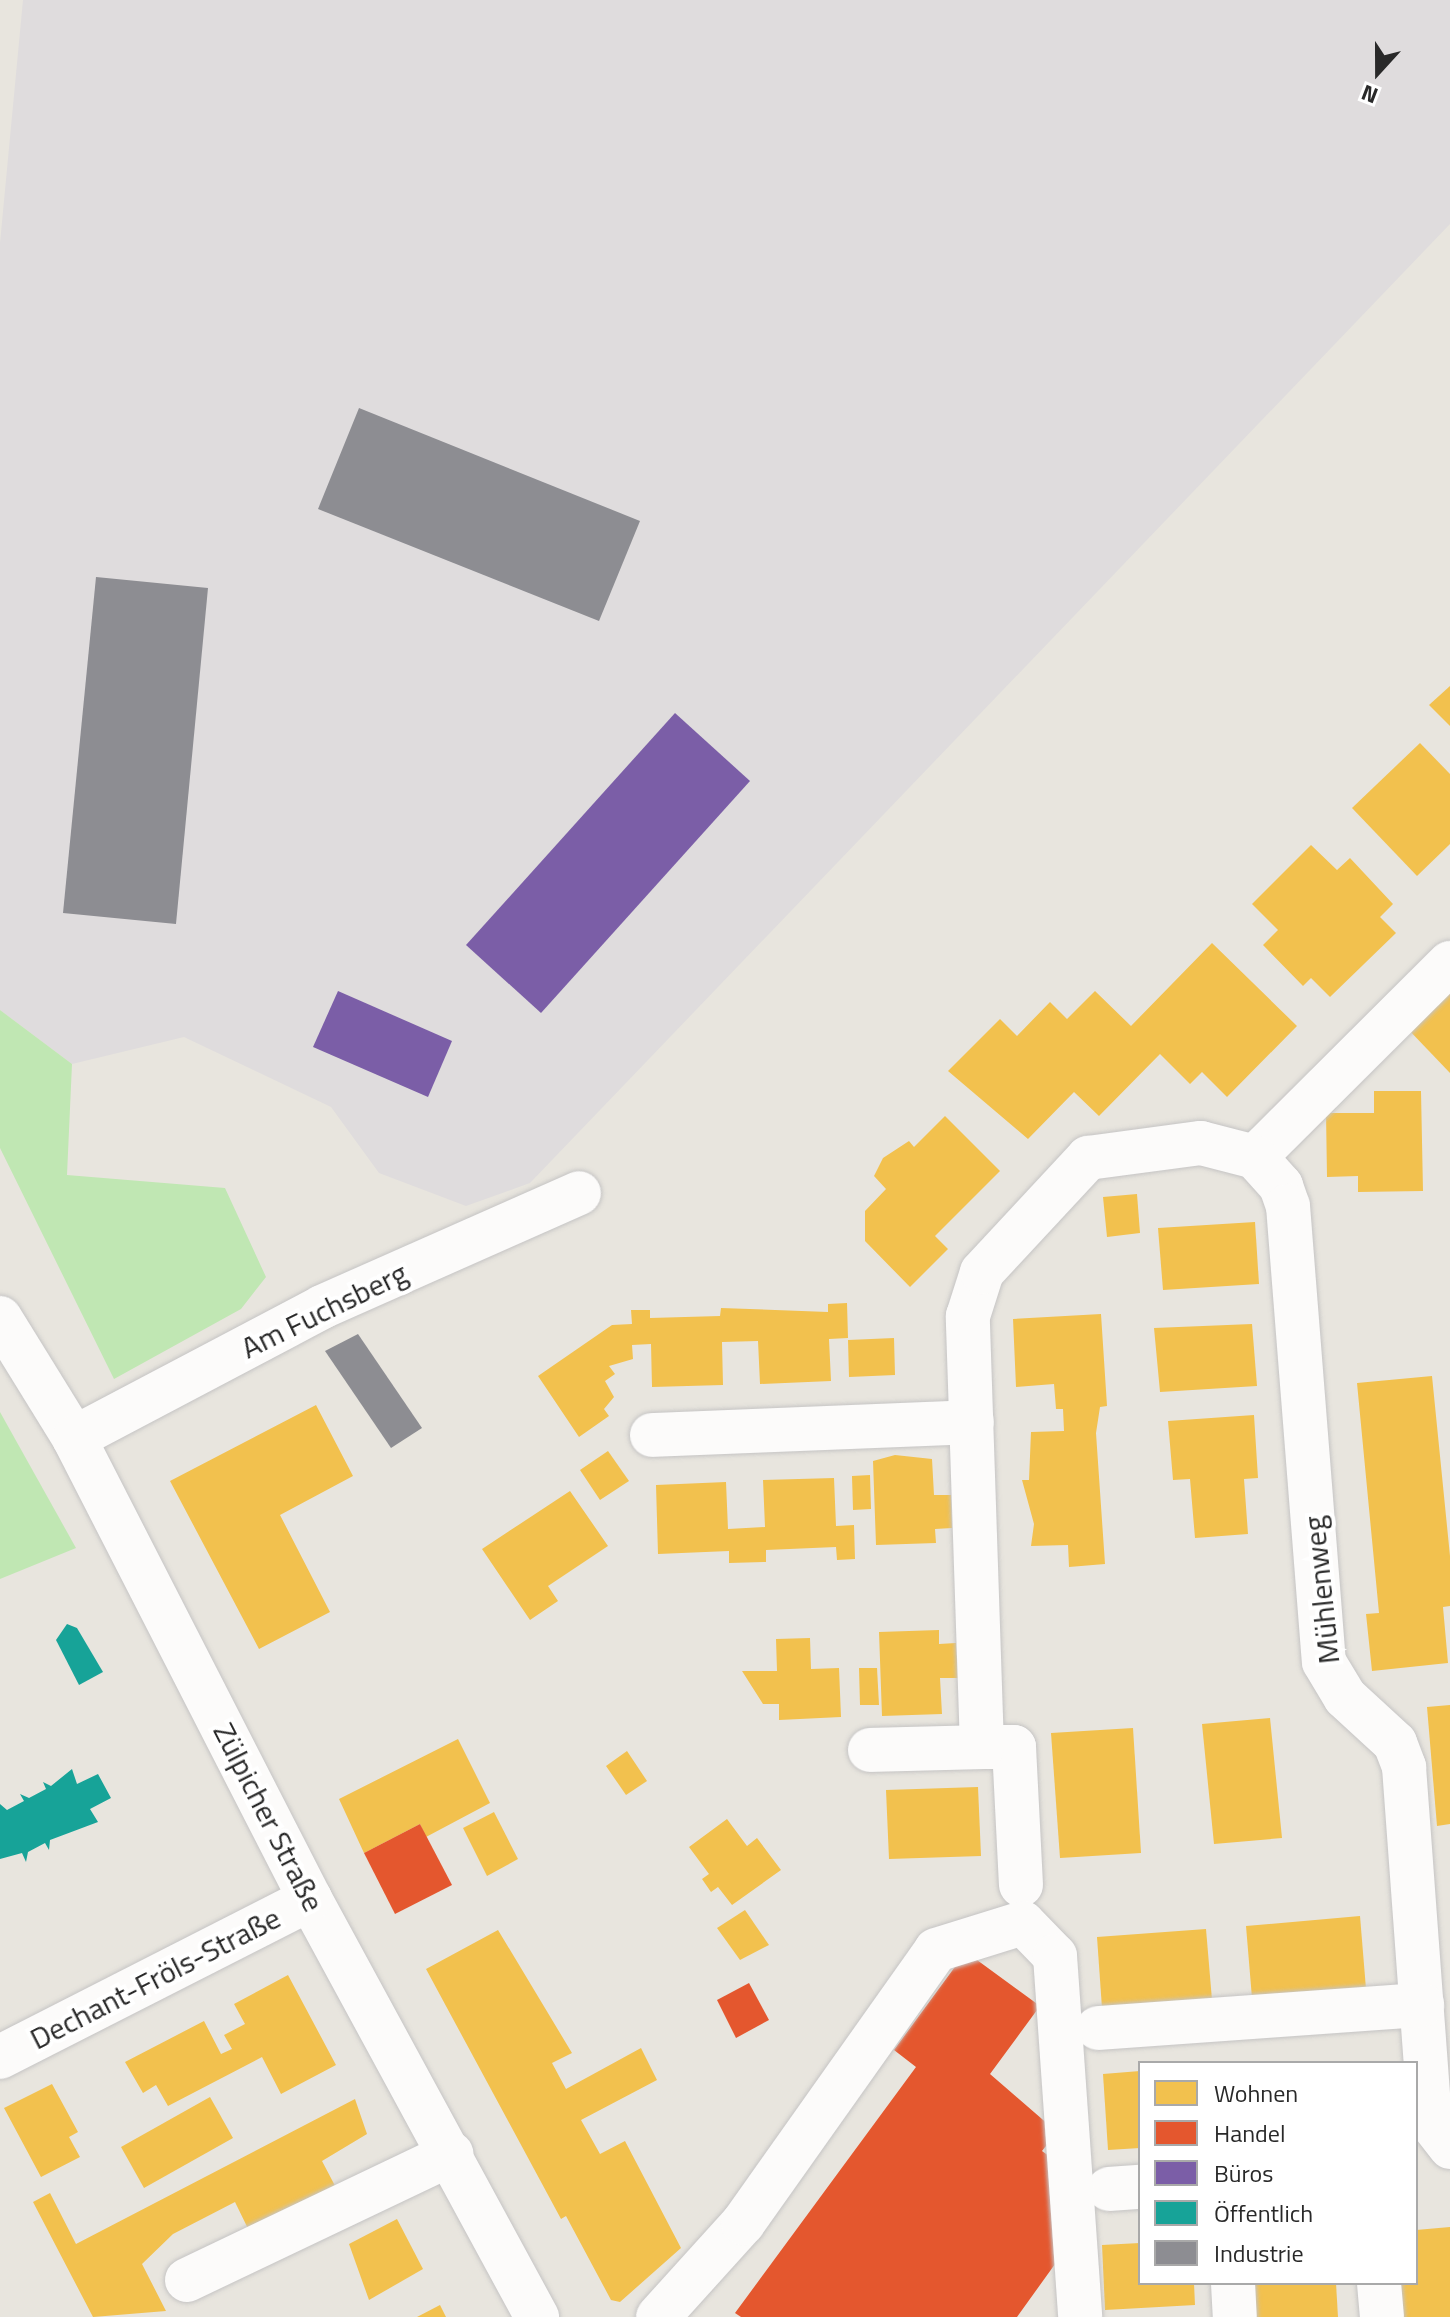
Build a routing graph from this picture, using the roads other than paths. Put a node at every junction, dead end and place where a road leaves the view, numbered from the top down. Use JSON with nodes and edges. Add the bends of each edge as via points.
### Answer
{"nodes":[{"id":1,"x":1450,"y":963,"type":"edge"},
{"id":2,"x":1255,"y":1157,"type":"junction"},
{"id":3,"x":579,"y":1193,"type":"dead end"},
{"id":4,"x":0,"y":1318,"type":"edge"},
{"id":5,"x":972,"y":1422,"type":"junction"},
{"id":6,"x":652,"y":1435,"type":"dead end"},
{"id":7,"x":74,"y":1438,"type":"junction"},
{"id":8,"x":982,"y":1747,"type":"junction"},
{"id":9,"x":870,"y":1750,"type":"dead end"},
{"id":10,"x":1021,"y":1885,"type":"dead end"},
{"id":11,"x":310,"y":1899,"type":"junction"},
{"id":12,"x":1422,"y":2005,"type":"junction"},
{"id":13,"x":1098,"y":2028,"type":"dead end"},
{"id":14,"x":0,"y":2057,"type":"edge"},
{"id":15,"x":1436,"y":2150,"type":"edge"},
{"id":16,"x":451,"y":2154,"type":"junction"},
{"id":17,"x":187,"y":2280,"type":"dead end"},
{"id":18,"x":1233,"y":2285,"type":"edge"},
{"id":19,"x":1379,"y":2285,"type":"edge"},
{"id":20,"x":537,"y":2317,"type":"edge"},
{"id":21,"x":658,"y":2317,"type":"edge"},
{"id":22,"x":1080,"y":2317,"type":"edge"},
{"id":23,"x":1235,"y":2317,"type":"edge"},
{"id":24,"x":1382,"y":2317,"type":"edge"}],
"edges":[{"from":1,"to":2,"type":"street"},
{"from":2,"to":5,"type":"street","via":[[1201,1143],[1117,1149],[1070,1174],[972,1292]]},
{"from":2,"to":12,"type":"street","name":"Mühlenweg","via":[[1281,1186],[1288,1206],[1324,1662],[1345,1697],[1388,1733],[1404,1767]]},
{"from":3,"to":7,"type":"street","name":"Am Fuchsberg","via":[[322,1307]]},
{"from":4,"to":7,"type":"street","name":"Zülpicher Straße"},
{"from":5,"to":6,"type":"street"},
{"from":5,"to":8,"type":"street"},
{"from":7,"to":11,"type":"street","name":"Zülpicher Straße"},
{"from":8,"to":9,"type":"street"},
{"from":8,"to":10,"type":"street","via":[[1014,1747]]},
{"from":11,"to":14,"type":"street","name":"Dechant-Fröls-Straße"},
{"from":11,"to":16,"type":"street","name":"Zülpicher Straße"},
{"from":12,"to":13,"type":"street"},
{"from":12,"to":15,"type":"street","name":"Mühlenweg"},
{"from":16,"to":17,"type":"street"},
{"from":16,"to":20,"type":"street","name":"Zülpicher Straße"},
{"from":18,"to":23,"type":"street"},
{"from":19,"to":24,"type":"street"},
{"from":21,"to":22,"type":"street","via":[[743,2223],[936,1950],[1023,1923],[1055,1956]]}]}
